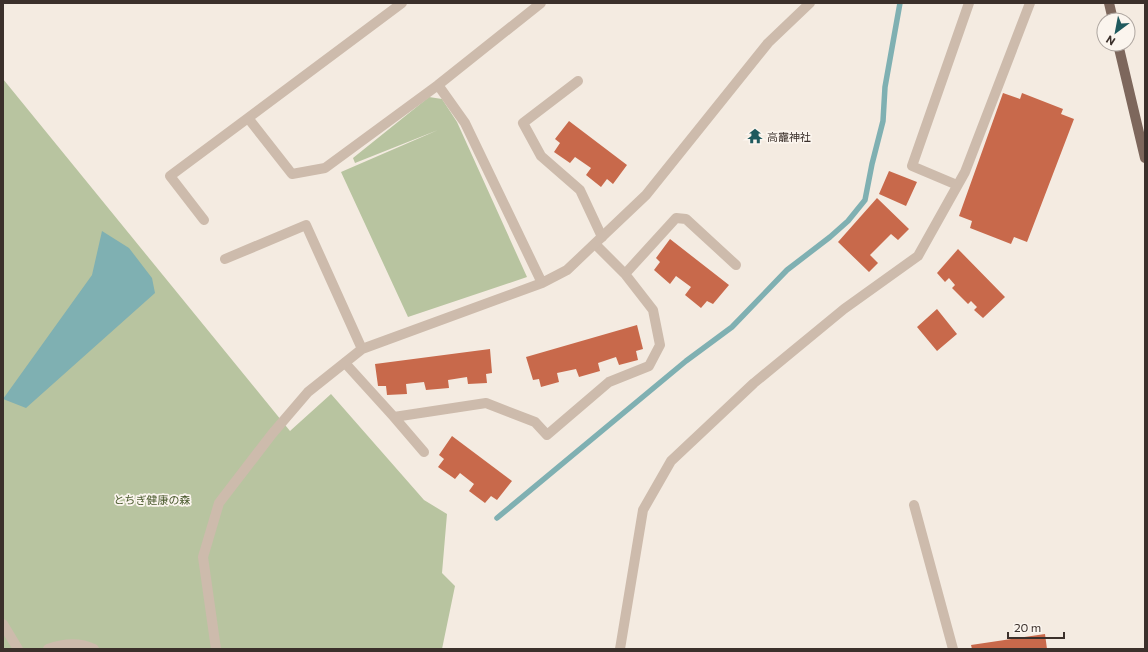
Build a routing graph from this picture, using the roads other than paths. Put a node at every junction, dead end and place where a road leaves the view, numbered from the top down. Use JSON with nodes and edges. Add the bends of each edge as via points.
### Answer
{"nodes":[{"id":1,"x":402,"y":3,"type":"edge"},
{"id":2,"x":541,"y":3,"type":"edge"},
{"id":3,"x":810,"y":3,"type":"edge"},
{"id":4,"x":968,"y":3,"type":"edge"},
{"id":5,"x":1030,"y":3,"type":"edge"},
{"id":6,"x":1120,"y":52,"type":"edge"},
{"id":7,"x":578,"y":81,"type":"dead end"},
{"id":8,"x":438,"y":85,"type":"junction"},
{"id":9,"x":248,"y":118,"type":"junction"},
{"id":10,"x":1145,"y":158,"type":"edge"},
{"id":11,"x":957,"y":185,"type":"junction"},
{"id":12,"x":204,"y":220,"type":"dead end"},
{"id":13,"x":598,"y":241,"type":"junction"},
{"id":14,"x":225,"y":259,"type":"dead end"},
{"id":15,"x":736,"y":266,"type":"dead end"},
{"id":16,"x":625,"y":274,"type":"junction"},
{"id":17,"x":542,"y":283,"type":"junction"},
{"id":18,"x":362,"y":349,"type":"junction"},
{"id":19,"x":344,"y":363,"type":"junction"},
{"id":20,"x":394,"y":418,"type":"junction"},
{"id":21,"x":424,"y":452,"type":"dead end"},
{"id":22,"x":914,"y":505,"type":"dead end"},
{"id":23,"x":3,"y":624,"type":"edge"},
{"id":24,"x":18,"y":649,"type":"edge"},
{"id":25,"x":48,"y":649,"type":"edge"},
{"id":26,"x":94,"y":649,"type":"edge"},
{"id":27,"x":216,"y":649,"type":"edge"},
{"id":28,"x":620,"y":649,"type":"edge"},
{"id":29,"x":953,"y":649,"type":"edge"}],
"edges":[{"from":1,"to":9,"type":"street"},
{"from":2,"to":8,"type":"street"},
{"from":3,"to":13,"type":"street","via":[[768,43],[646,195]]},
{"from":4,"to":11,"type":"street","via":[[912,166]]},
{"from":5,"to":11,"type":"street","via":[[965,172]]},
{"from":6,"to":10,"type":"main road"},
{"from":7,"to":13,"type":"street","via":[[523,123],[542,156],[580,190]]},
{"from":8,"to":9,"type":"street","via":[[325,168],[292,174]]},
{"from":8,"to":17,"type":"street","via":[[466,123]]},
{"from":9,"to":12,"type":"street","via":[[170,176]]},
{"from":11,"to":28,"type":"street","via":[[918,256],[844,309],[754,383],[671,461],[643,510]]},
{"from":13,"to":16,"type":"street"},
{"from":13,"to":17,"type":"street","via":[[567,270]]},
{"from":14,"to":18,"type":"street","via":[[306,225]]},
{"from":15,"to":16,"type":"street","via":[[686,218],[676,218]]},
{"from":16,"to":20,"type":"street","via":[[653,310],[660,345],[649,366],[608,382],[547,435],[535,422],[486,403]]},
{"from":17,"to":18,"type":"street"},
{"from":18,"to":19,"type":"street"},
{"from":19,"to":20,"type":"street"},
{"from":19,"to":27,"type":"street","via":[[308,392],[219,503],[203,557]]},
{"from":20,"to":21,"type":"street"},
{"from":22,"to":29,"type":"street"},
{"from":23,"to":24,"type":"street"},
{"from":25,"to":26,"type":"street","via":[[74,644]]}]}
